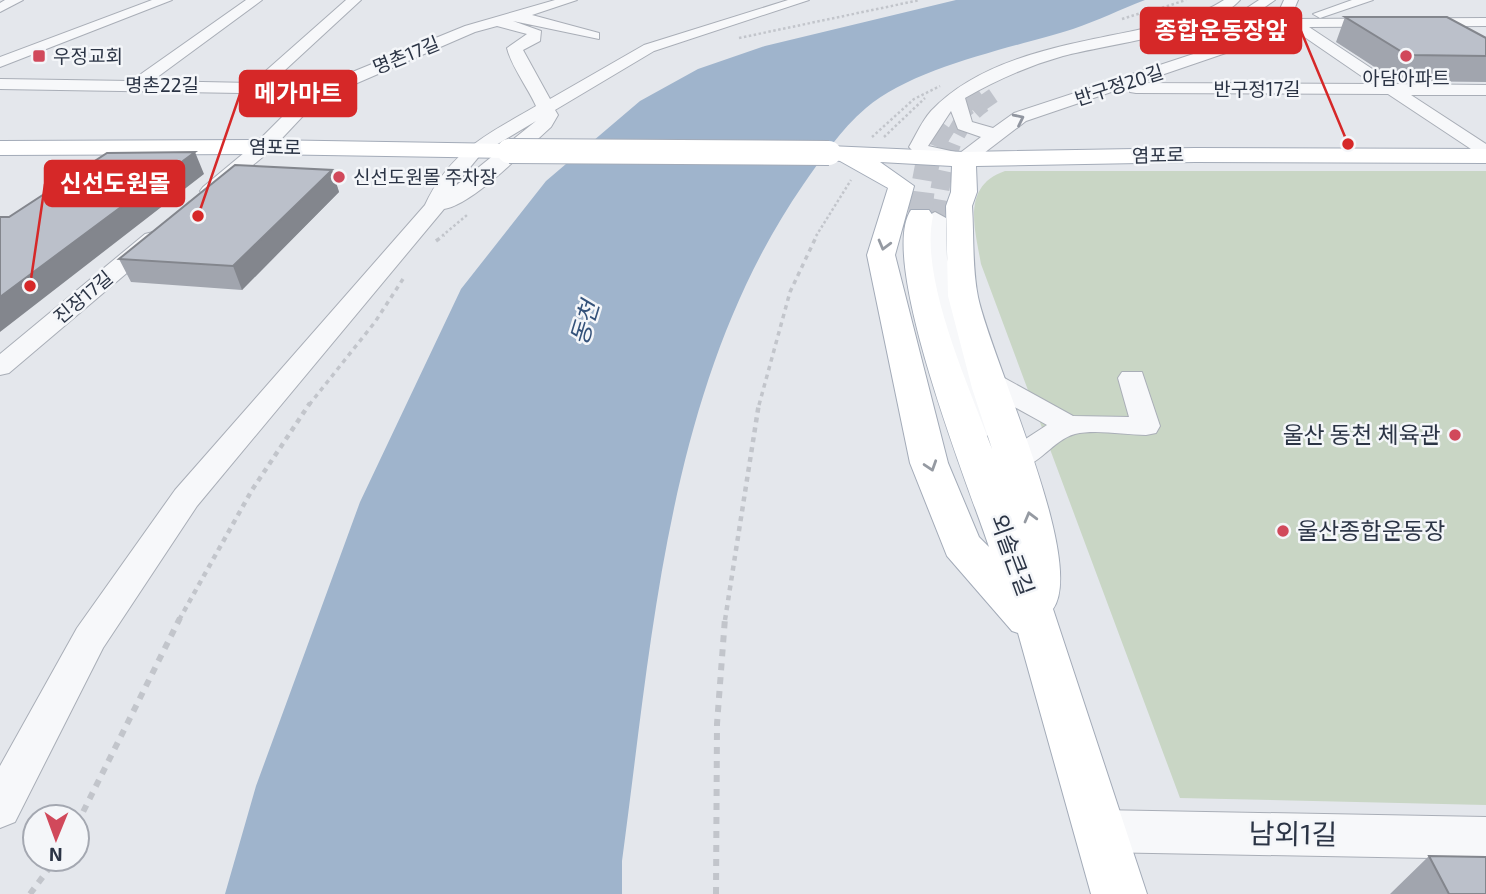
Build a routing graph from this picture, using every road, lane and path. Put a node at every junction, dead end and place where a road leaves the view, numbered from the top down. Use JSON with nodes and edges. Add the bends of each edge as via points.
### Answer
{"nodes":[{"id":1,"x":16,"y":0,"type":"edge"},
{"id":2,"x":165,"y":0,"type":"edge"},
{"id":3,"x":255,"y":0,"type":"edge"},
{"id":4,"x":354,"y":0,"type":"edge"},
{"id":5,"x":570,"y":0,"type":"edge"},
{"id":6,"x":802,"y":0,"type":"edge"},
{"id":7,"x":920,"y":0,"type":"edge"},
{"id":8,"x":1186,"y":0,"type":"edge"},
{"id":9,"x":1233,"y":0,"type":"edge"},
{"id":10,"x":1250,"y":0,"type":"edge"},
{"id":11,"x":1268,"y":0,"type":"edge"},
{"id":12,"x":1291,"y":0,"type":"edge"},
{"id":13,"x":1366,"y":0,"type":"edge"},
{"id":14,"x":0,"y":8,"type":"edge"},
{"id":15,"x":495,"y":13,"type":"junction"},
{"id":16,"x":515,"y":15,"type":"junction"},
{"id":17,"x":1287,"y":23,"type":"junction"},
{"id":18,"x":1486,"y":23,"type":"edge"},
{"id":19,"x":1112,"y":26,"type":"dead end"},
{"id":20,"x":594,"y":36,"type":"dead end"},
{"id":21,"x":732,"y":40,"type":"dead end"},
{"id":22,"x":0,"y":62,"type":"edge"},
{"id":23,"x":1066,"y":68,"type":"dead end"},
{"id":24,"x":0,"y":84,"type":"edge"},
{"id":25,"x":136,"y":85,"type":"junction"},
{"id":26,"x":258,"y":86,"type":"junction"},
{"id":27,"x":1112,"y":88,"type":"junction"},
{"id":28,"x":325,"y":89,"type":"junction"},
{"id":29,"x":1395,"y":89,"type":"junction"},
{"id":30,"x":1486,"y":90,"type":"edge"},
{"id":31,"x":982,"y":92,"type":"tunnel mouth"},
{"id":32,"x":949,"y":95,"type":"junction"},
{"id":33,"x":547,"y":110,"type":"junction"},
{"id":34,"x":929,"y":131,"type":"junction"},
{"id":35,"x":995,"y":134,"type":"junction"},
{"id":36,"x":263,"y":147,"type":"junction"},
{"id":37,"x":0,"y":149,"type":"edge"},
{"id":38,"x":474,"y":150,"type":"junction"},
{"id":39,"x":853,"y":155,"type":"junction"},
{"id":40,"x":1486,"y":155,"type":"edge"},
{"id":41,"x":918,"y":157,"type":"junction"},
{"id":42,"x":934,"y":197,"type":"junction"},
{"id":43,"x":189,"y":208,"type":"edge"},
{"id":44,"x":445,"y":222,"type":"junction"},
{"id":45,"x":168,"y":226,"type":"edge"},
{"id":46,"x":407,"y":272,"type":"dead end"},
{"id":47,"x":0,"y":367,"type":"edge"},
{"id":48,"x":1132,"y":378,"type":"dead end"},
{"id":49,"x":987,"y":380,"type":"junction"},
{"id":50,"x":1068,"y":425,"type":"junction"},
{"id":51,"x":1015,"y":460,"type":"junction"},
{"id":52,"x":1040,"y":633,"type":"junction"},
{"id":53,"x":87,"y":803,"type":"edge"},
{"id":54,"x":0,"y":808,"type":"edge"},
{"id":55,"x":1099,"y":831,"type":"junction"},
{"id":56,"x":1486,"y":838,"type":"edge"},
{"id":57,"x":46,"y":873,"type":"edge"},
{"id":58,"x":30,"y":894,"type":"edge"},
{"id":59,"x":716,"y":894,"type":"edge"},
{"id":60,"x":1119,"y":894,"type":"edge"}],
"edges":[{"from":1,"to":14,"type":"street"},
{"from":2,"to":22,"type":"street"},
{"from":3,"to":25,"type":"street"},
{"from":4,"to":26,"type":"street"},
{"from":5,"to":16,"type":"street","name":"명촌17길"},
{"from":6,"to":33,"type":"street","via":[[649,48]]},
{"from":7,"to":21,"type":"path"},
{"from":8,"to":19,"type":"path"},
{"from":9,"to":32,"type":"street","via":[[1190,22],[1025,63]]},
{"from":10,"to":31,"type":"street","via":[[1210,23],[1037,68]]},
{"from":11,"to":23,"type":"street","via":[[1229,26]]},
{"from":12,"to":17,"type":"street"},
{"from":13,"to":17,"type":"street"},
{"from":15,"to":16,"type":"street","name":"명촌17길"},
{"from":15,"to":28,"type":"street","name":"명촌17길"},
{"from":15,"to":33,"type":"street","via":[[534,31],[535,38],[515,48]]},
{"from":16,"to":20,"type":"street"},
{"from":17,"to":18,"type":"street","name":"반구정20길"},
{"from":17,"to":27,"type":"street","name":"반구정20길","via":[[1214,54]]},
{"from":17,"to":29,"type":"street"},
{"from":24,"to":25,"type":"street","name":"명촌22길"},
{"from":25,"to":26,"type":"street","name":"명촌22길"},
{"from":26,"to":28,"type":"street","name":"명촌22길"},
{"from":27,"to":29,"type":"street","name":"반구정17길"},
{"from":35,"to":27,"type":"street","name":"반구정20길","one_way":true,"via":[[1020,117]]},
{"from":28,"to":36,"type":"street","name":"명촌17길","via":[[312,96]]},
{"from":29,"to":30,"type":"street","name":"반구정17길"},
{"from":29,"to":40,"type":"street"},
{"from":32,"to":34,"type":"street"},
{"from":32,"to":35,"type":"street","via":[[964,125]]},
{"from":32,"to":39,"type":"path","via":[[915,104]]},
{"from":33,"to":38,"type":"street"},
{"from":33,"to":44,"type":"street","via":[[545,123],[477,182]]},
{"from":34,"to":39,"type":"main road"},
{"from":34,"to":42,"type":"street","via":[[918,147]]},
{"from":35,"to":42,"type":"street","name":"반구정20길"},
{"from":36,"to":37,"type":"main road","name":"염포로"},
{"from":36,"to":38,"type":"main road","name":"염포로"},
{"from":36,"to":43,"type":"street"},
{"from":38,"to":39,"type":"main road","name":"염포로","bridge":true},
{"from":38,"to":44,"type":"street","via":[[446,182]]},
{"from":39,"to":41,"type":"main road"},
{"from":39,"to":42,"type":"main road"},
{"from":39,"to":59,"type":"path","via":[[795,275],[753,429],[730,584],[717,722]]},
{"from":40,"to":42,"type":"main road","name":"염포로","via":[[1006,158]]},
{"from":41,"to":42,"type":"main road"},
{"from":41,"to":42,"type":"main road"},
{"from":42,"to":49,"type":"main road"},
{"from":42,"to":52,"type":"main road","name":"외솔큰길","via":[[916,232],[927,317]]},
{"from":44,"to":44,"type":"path"},
{"from":44,"to":54,"type":"street","via":[[186,498],[90,638]]},
{"from":45,"to":47,"type":"street","name":"진장17길"},
{"from":46,"to":53,"type":"path","via":[[360,343],[281,443],[241,509]]},
{"from":48,"to":50,"type":"street","via":[[1146,426]]},
{"from":49,"to":50,"type":"street"},
{"from":49,"to":51,"type":"main road"},
{"from":50,"to":51,"type":"street"},
{"from":52,"to":51,"type":"main road","one_way":true,"via":[[1037,540]]},
{"from":52,"to":55,"type":"main road","name":"외솔큰길"},
{"from":55,"to":56,"type":"street","name":"남외1길"},
{"from":55,"to":60,"type":"main road","name":"외솔큰길"},
{"from":57,"to":58,"type":"path"}]}
